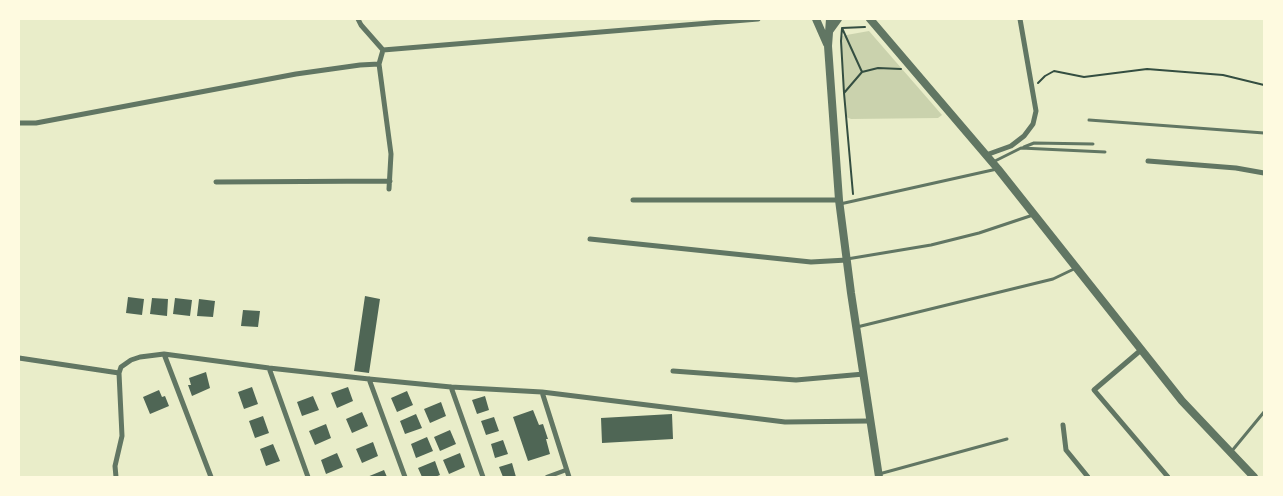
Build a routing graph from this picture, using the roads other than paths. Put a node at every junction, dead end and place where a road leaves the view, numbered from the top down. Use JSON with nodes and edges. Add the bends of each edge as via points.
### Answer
{"nodes":[{"id":1,"x":358,"y":19,"type":"edge"},
{"id":2,"x":758,"y":19,"type":"edge"},
{"id":3,"x":816,"y":19,"type":"edge"},
{"id":4,"x":830,"y":19,"type":"edge"},
{"id":5,"x":838,"y":19,"type":"edge"},
{"id":6,"x":871,"y":19,"type":"edge"},
{"id":7,"x":1020,"y":19,"type":"edge"},
{"id":8,"x":829,"y":32,"type":"junction"},
{"id":9,"x":828,"y":46,"type":"junction"},
{"id":10,"x":382,"y":50,"type":"junction"},
{"id":11,"x":379,"y":64,"type":"junction"},
{"id":12,"x":1089,"y":120,"type":"dead end"},
{"id":13,"x":19,"y":123,"type":"edge"},
{"id":14,"x":1264,"y":133,"type":"edge"},
{"id":15,"x":1093,"y":144,"type":"dead end"},
{"id":16,"x":1022,"y":148,"type":"junction"},
{"id":17,"x":1105,"y":152,"type":"dead end"},
{"id":18,"x":986,"y":154,"type":"junction"},
{"id":19,"x":1148,"y":161,"type":"dead end"},
{"id":20,"x":992,"y":162,"type":"junction"},
{"id":21,"x":998,"y":169,"type":"junction"},
{"id":22,"x":1264,"y":173,"type":"edge"},
{"id":23,"x":390,"y":181,"type":"junction"},
{"id":24,"x":216,"y":182,"type":"dead end"},
{"id":25,"x":389,"y":189,"type":"dead end"},
{"id":26,"x":633,"y":200,"type":"dead end"},
{"id":27,"x":839,"y":202,"type":"junction"},
{"id":28,"x":1035,"y":214,"type":"junction"},
{"id":29,"x":590,"y":239,"type":"dead end"},
{"id":30,"x":847,"y":260,"type":"junction"},
{"id":31,"x":1076,"y":268,"type":"junction"},
{"id":32,"x":856,"y":327,"type":"junction"},
{"id":33,"x":1141,"y":350,"type":"junction"},
{"id":34,"x":164,"y":354,"type":"junction"},
{"id":35,"x":19,"y":358,"type":"edge"},
{"id":36,"x":269,"y":368,"type":"junction"},
{"id":37,"x":673,"y":371,"type":"dead end"},
{"id":38,"x":119,"y":373,"type":"junction"},
{"id":39,"x":864,"y":374,"type":"junction"},
{"id":40,"x":369,"y":379,"type":"junction"},
{"id":41,"x":451,"y":386,"type":"junction"},
{"id":42,"x":542,"y":392,"type":"junction"},
{"id":43,"x":1264,"y":412,"type":"edge"},
{"id":44,"x":870,"y":421,"type":"junction"},
{"id":45,"x":1063,"y":425,"type":"dead end"},
{"id":46,"x":1007,"y":438,"type":"dead end"},
{"id":47,"x":1230,"y":452,"type":"junction"},
{"id":48,"x":566,"y":470,"type":"junction"},
{"id":49,"x":879,"y":476,"type":"edge"},
{"id":50,"x":116,"y":477,"type":"edge"},
{"id":51,"x":211,"y":477,"type":"edge"},
{"id":52,"x":308,"y":477,"type":"edge"},
{"id":53,"x":405,"y":477,"type":"edge"},
{"id":54,"x":483,"y":477,"type":"edge"},
{"id":55,"x":547,"y":477,"type":"edge"},
{"id":56,"x":568,"y":477,"type":"edge"},
{"id":57,"x":1088,"y":477,"type":"edge"},
{"id":58,"x":1168,"y":477,"type":"edge"},
{"id":59,"x":1254,"y":477,"type":"edge"}],
"edges":[{"from":1,"to":10,"type":"street"},
{"from":2,"to":10,"type":"street"},
{"from":3,"to":9,"type":"street"},
{"from":4,"to":8,"type":"street"},
{"from":5,"to":8,"type":"street"},
{"from":6,"to":18,"type":"street"},
{"from":7,"to":18,"type":"street","via":[[1036,111],[1033,124],[1011,146]]},
{"from":8,"to":9,"type":"street"},
{"from":9,"to":27,"type":"street"},
{"from":10,"to":11,"type":"street"},
{"from":11,"to":13,"type":"street","via":[[296,74],[36,123]]},
{"from":11,"to":23,"type":"street","via":[[391,154]]},
{"from":12,"to":14,"type":"lane"},
{"from":15,"to":16,"type":"lane","via":[[1034,143]]},
{"from":16,"to":17,"type":"lane"},
{"from":16,"to":20,"type":"lane"},
{"from":18,"to":20,"type":"street"},
{"from":19,"to":22,"type":"street"},
{"from":20,"to":21,"type":"street"},
{"from":21,"to":27,"type":"lane"},
{"from":21,"to":28,"type":"street"},
{"from":23,"to":24,"type":"street"},
{"from":23,"to":25,"type":"street"},
{"from":26,"to":27,"type":"street"},
{"from":27,"to":30,"type":"street"},
{"from":28,"to":30,"type":"lane","via":[[931,245]]},
{"from":28,"to":31,"type":"street"},
{"from":29,"to":30,"type":"street","via":[[811,262]]},
{"from":30,"to":32,"type":"street"},
{"from":31,"to":32,"type":"lane","via":[[1053,278]]},
{"from":31,"to":33,"type":"street"},
{"from":32,"to":39,"type":"street"},
{"from":33,"to":47,"type":"street"},
{"from":33,"to":58,"type":"street","via":[[1094,390]]},
{"from":34,"to":36,"type":"street"},
{"from":34,"to":38,"type":"street","via":[[131,360],[121,367]]},
{"from":34,"to":51,"type":"street"},
{"from":35,"to":38,"type":"street"},
{"from":36,"to":40,"type":"street"},
{"from":36,"to":52,"type":"street"},
{"from":37,"to":39,"type":"street","via":[[796,380]]},
{"from":38,"to":50,"type":"street","via":[[122,436],[115,466]]},
{"from":39,"to":44,"type":"street"},
{"from":40,"to":41,"type":"street"},
{"from":40,"to":53,"type":"street"},
{"from":41,"to":42,"type":"street"},
{"from":41,"to":54,"type":"street"},
{"from":42,"to":44,"type":"street","via":[[786,422]]},
{"from":42,"to":48,"type":"street"},
{"from":43,"to":47,"type":"lane"},
{"from":44,"to":49,"type":"street"},
{"from":45,"to":57,"type":"street","via":[[1066,450]]},
{"from":46,"to":49,"type":"lane"},
{"from":47,"to":59,"type":"street"},
{"from":48,"to":55,"type":"street"},
{"from":48,"to":56,"type":"street"}]}
